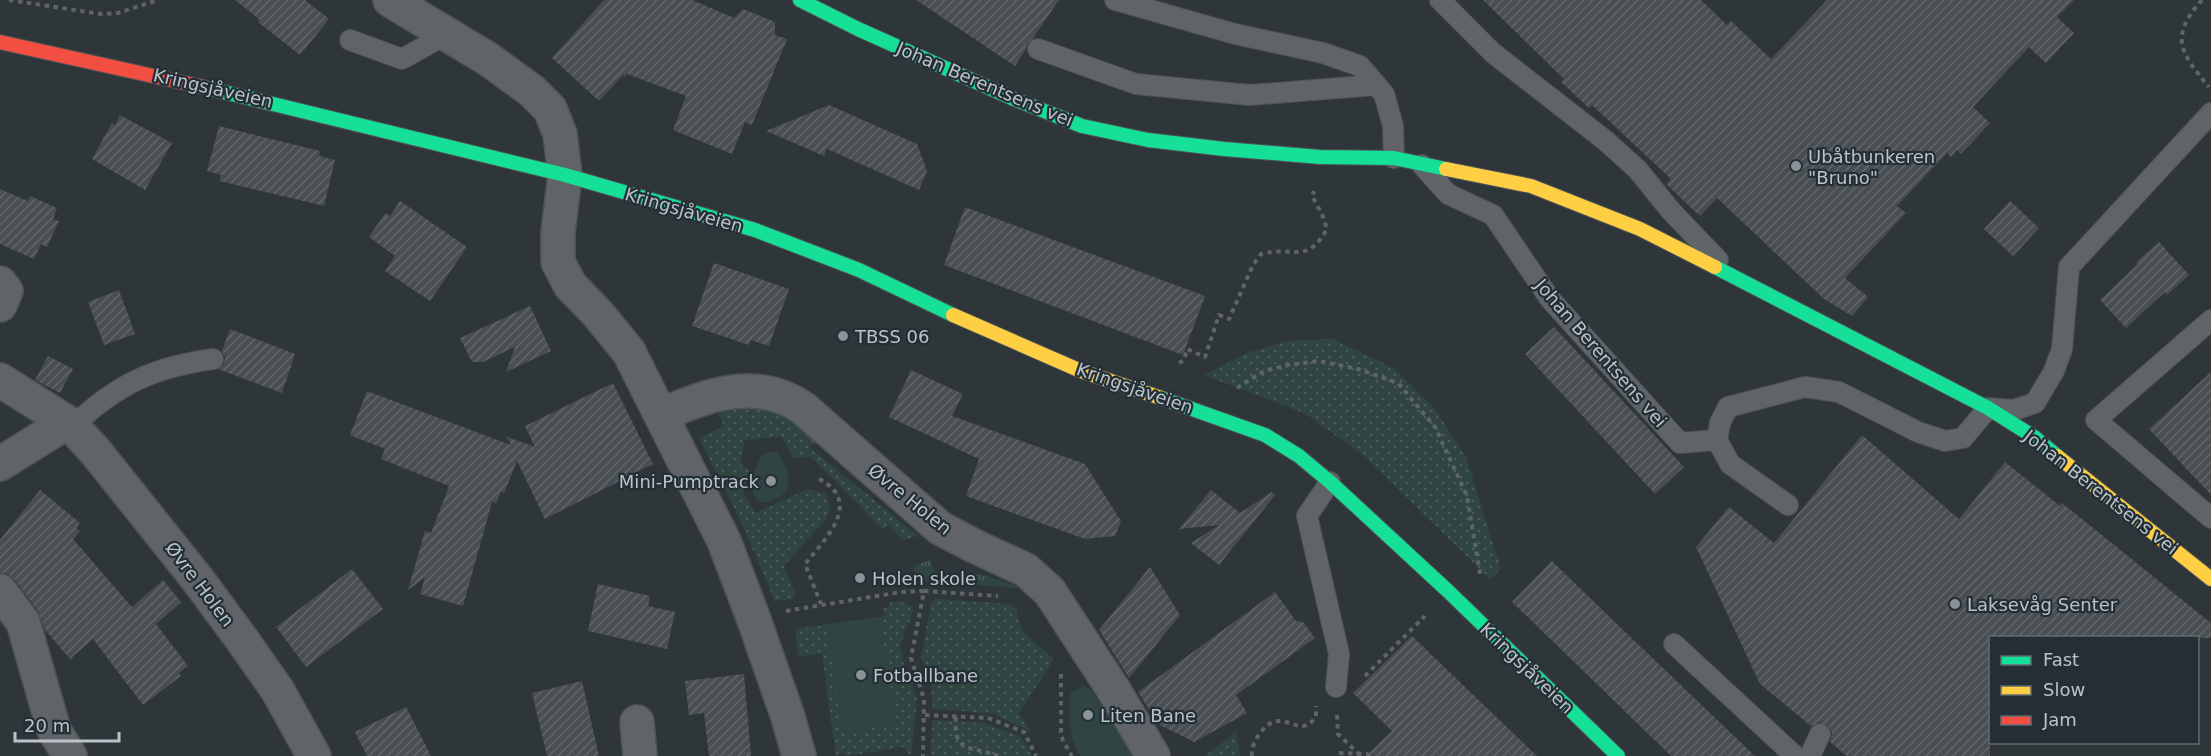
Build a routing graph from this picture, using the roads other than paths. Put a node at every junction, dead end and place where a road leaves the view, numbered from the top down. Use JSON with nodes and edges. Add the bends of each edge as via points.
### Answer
{"nodes":[{"id":1,"x":390,"y":0,"type":"edge"},
{"id":2,"x":800,"y":0,"type":"edge"},
{"id":3,"x":1115,"y":0,"type":"edge"},
{"id":4,"x":1440,"y":0,"type":"edge"},
{"id":5,"x":447,"y":34,"type":"junction"},
{"id":6,"x":350,"y":40,"type":"dead end"},
{"id":7,"x":0,"y":42,"type":"edge"},
{"id":8,"x":1038,"y":49,"type":"dead end"},
{"id":9,"x":1376,"y":85,"type":"junction"},
{"id":10,"x":2211,"y":113,"type":"edge"},
{"id":11,"x":1394,"y":158,"type":"junction"},
{"id":12,"x":1421,"y":164,"type":"junction"},
{"id":13,"x":565,"y":175,"type":"junction"},
{"id":14,"x":1735,"y":276,"type":"junction"},
{"id":15,"x":0,"y":283,"type":"edge"},
{"id":16,"x":0,"y":305,"type":"edge"},
{"id":17,"x":2211,"y":320,"type":"edge"},
{"id":18,"x":213,"y":359,"type":"dead end"},
{"id":19,"x":0,"y":380,"type":"edge"},
{"id":20,"x":1988,"y":408,"type":"junction"},
{"id":21,"x":662,"y":415,"type":"junction"},
{"id":22,"x":70,"y":424,"type":"junction"},
{"id":23,"x":1717,"y":440,"type":"junction"},
{"id":24,"x":0,"y":464,"type":"edge"},
{"id":25,"x":1330,"y":482,"type":"junction"},
{"id":26,"x":1788,"y":505,"type":"dead end"},
{"id":27,"x":2211,"y":518,"type":"edge"},
{"id":28,"x":2211,"y":579,"type":"edge"},
{"id":29,"x":0,"y":591,"type":"edge"},
{"id":30,"x":1674,"y":644,"type":"dead end"},
{"id":31,"x":1336,"y":687,"type":"road end"},
{"id":32,"x":637,"y":722,"type":"dead end"},
{"id":33,"x":1820,"y":734,"type":"dead end"},
{"id":34,"x":70,"y":756,"type":"edge"},
{"id":35,"x":314,"y":756,"type":"edge"},
{"id":36,"x":640,"y":756,"type":"edge"},
{"id":37,"x":799,"y":756,"type":"edge"},
{"id":38,"x":1153,"y":756,"type":"edge"},
{"id":39,"x":1618,"y":756,"type":"edge"},
{"id":40,"x":1795,"y":756,"type":"edge"},
{"id":41,"x":1810,"y":756,"type":"edge"}],
"edges":[{"from":1,"to":5,"type":"street"},
{"from":2,"to":11,"type":"main road","name":"Johan Berentsens vei","via":[[1004,95],[1082,126],[1148,140],[1224,149]]},
{"from":3,"to":9,"type":"lane","via":[[1235,34],[1323,53],[1360,66]]},
{"from":4,"to":14,"type":"lane","name":"Johan Berentsens vei","via":[[1493,53],[1638,170],[1671,211]]},
{"from":5,"to":6,"type":"lane","via":[[402,59]]},
{"from":5,"to":13,"type":"street","via":[[488,58],[550,109],[560,134]]},
{"from":7,"to":13,"type":"main road","name":"Kringsjåveien","via":[[264,100]]},
{"from":8,"to":9,"type":"lane","via":[[1136,84],[1250,95]]},
{"from":9,"to":11,"type":"lane","via":[[1384,94],[1393,126]]},
{"from":10,"to":20,"type":"lane","name":"Johan Berentsens vei","via":[[2069,267],[2062,349],[2055,371],[2035,403],[2014,410]]},
{"from":11,"to":12,"type":"main road","name":"Johan Berentsens vei"},
{"from":12,"to":14,"type":"main road","name":"Johan Berentsens vei","via":[[1531,186],[1640,229]]},
{"from":12,"to":23,"type":"lane","name":"Johan Berentsens vei","via":[[1448,194],[1493,215],[1550,299],[1680,443]]},
{"from":13,"to":21,"type":"street","via":[[559,211],[558,262],[570,285],[629,352]]},
{"from":13,"to":25,"type":"main road","name":"Kringsjåveien","via":[[755,230],[859,270],[1072,367],[1265,435]]},
{"from":14,"to":20,"type":"main road","name":"Johan Berentsens vei"},
{"from":15,"to":16,"type":"street","via":[[6,291]]},
{"from":17,"to":27,"type":"lane","via":[[2096,420]]},
{"from":18,"to":22,"type":"lane","via":[[142,376]]},
{"from":19,"to":22,"type":"street","name":"Øvre Holen"},
{"from":20,"to":23,"type":"lane","via":[[1963,438],[1945,441],[1918,432],[1839,392],[1805,387],[1720,403]]},
{"from":20,"to":28,"type":"main road","name":"Johan Berentsens vei","via":[[2034,437]]},
{"from":21,"to":37,"type":"street","via":[[724,541]]},
{"from":21,"to":38,"type":"street","name":"Øvre Holen","via":[[694,400],[752,390],[778,394],[803,408],[940,528],[1026,570],[1050,591]]},
{"from":22,"to":24,"type":"street"},
{"from":22,"to":35,"type":"street","name":"Øvre Holen","via":[[211,597],[278,691]]},
{"from":23,"to":26,"type":"lane","via":[[1730,464]]},
{"from":25,"to":31,"type":"lane","via":[[1306,516],[1339,654]]},
{"from":25,"to":39,"type":"main road","name":"Kringsjåveien"},
{"from":29,"to":34,"type":"street","via":[[23,622],[54,730]]},
{"from":30,"to":40,"type":"lane"},
{"from":32,"to":36,"type":"street"},
{"from":33,"to":41,"type":"lane"}]}
